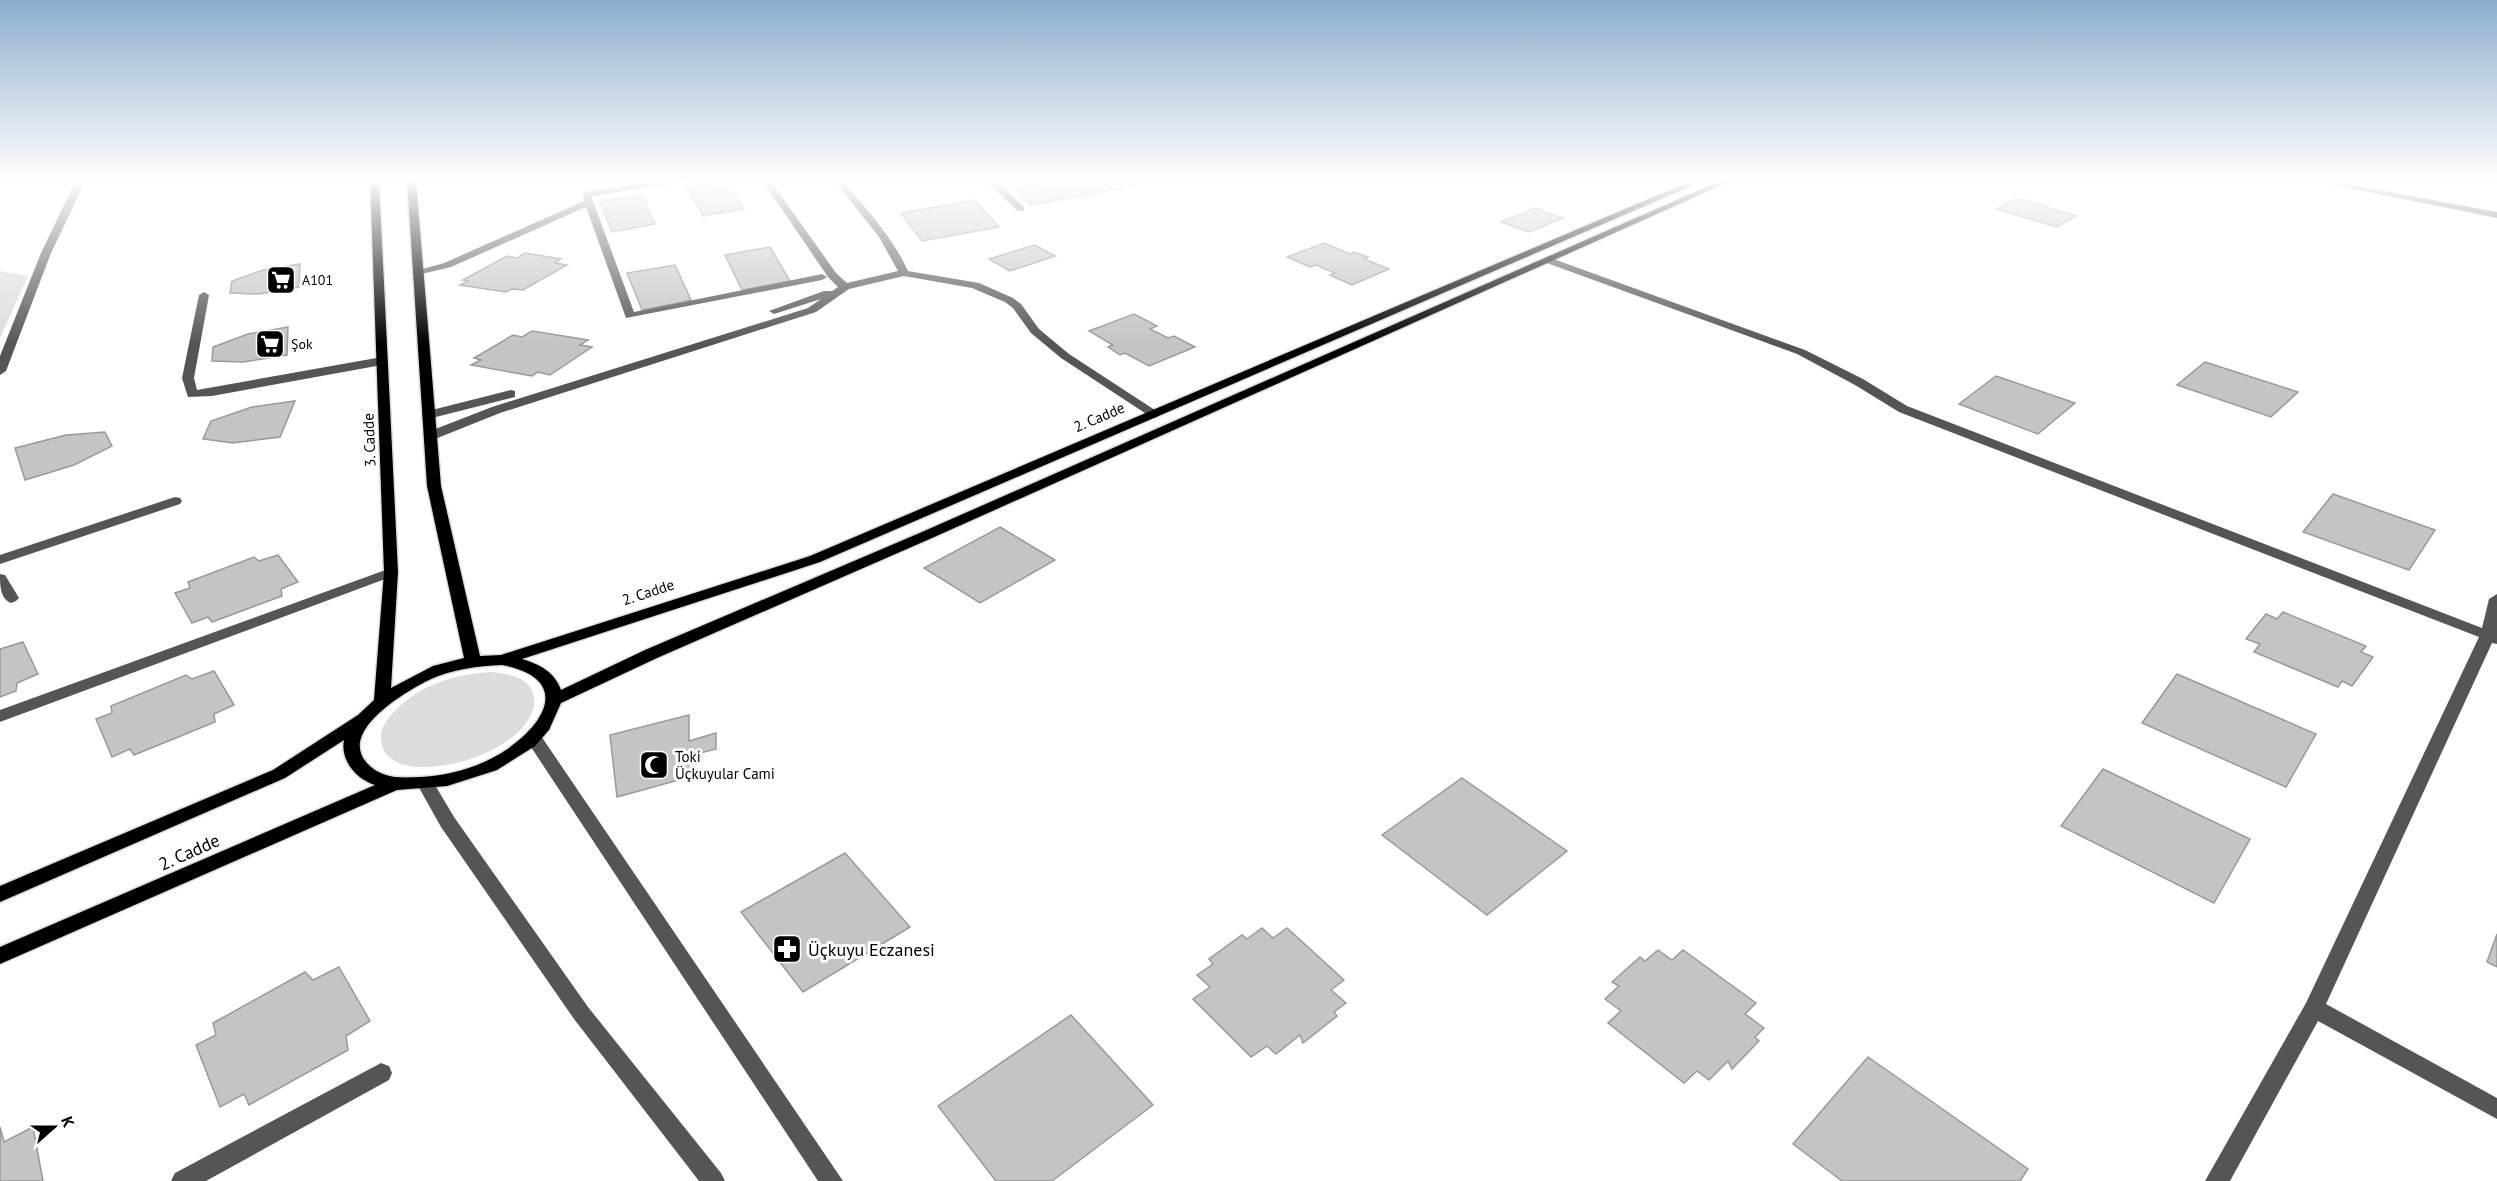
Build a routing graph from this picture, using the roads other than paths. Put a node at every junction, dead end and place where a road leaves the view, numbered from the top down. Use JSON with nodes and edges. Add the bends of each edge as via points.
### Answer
{"nodes":[{"id":1,"x":55,"y":235,"type":"edge"},
{"id":2,"x":376,"y":235,"type":"edge"},
{"id":3,"x":415,"y":235,"type":"edge"},
{"id":4,"x":514,"y":235,"type":"edge"},
{"id":5,"x":600,"y":235,"type":"edge"},
{"id":6,"x":804,"y":235,"type":"edge"},
{"id":7,"x":882,"y":235,"type":"edge"},
{"id":8,"x":1572,"y":235,"type":"edge"},
{"id":9,"x":1604,"y":235,"type":"edge"},
{"id":10,"x":1548,"y":260,"type":"junction"},
{"id":11,"x":417,"y":272,"type":"junction"},
{"id":12,"x":904,"y":273,"type":"junction"},
{"id":13,"x":822,"y":277,"type":"dead end"},
{"id":14,"x":845,"y":287,"type":"junction"},
{"id":15,"x":204,"y":295,"type":"dead end"},
{"id":16,"x":382,"y":361,"type":"junction"},
{"id":17,"x":0,"y":371,"type":"edge"},
{"id":18,"x":1155,"y":414,"type":"junction"},
{"id":19,"x":428,"y":415,"type":"junction"},
{"id":20,"x":430,"y":436,"type":"junction"},
{"id":21,"x":175,"y":501,"type":"dead end"},
{"id":22,"x":0,"y":560,"type":"edge"},
{"id":23,"x":391,"y":572,"type":"junction"},
{"id":24,"x":0,"y":578,"type":"edge"},
{"id":25,"x":10,"y":598,"type":"dead end"},
{"id":26,"x":2497,"y":599,"type":"edge"},
{"id":27,"x":2492,"y":637,"type":"edge"},
{"id":28,"x":502,"y":660,"type":"junction"},
{"id":29,"x":473,"y":661,"type":"junction"},
{"id":30,"x":382,"y":700,"type":"junction"},
{"id":31,"x":554,"y":700,"type":"junction"},
{"id":32,"x":0,"y":716,"type":"edge"},
{"id":33,"x":362,"y":720,"type":"junction"},
{"id":34,"x":533,"y":737,"type":"junction"},
{"id":35,"x":394,"y":784,"type":"junction"},
{"id":36,"x":426,"y":784,"type":"junction"},
{"id":37,"x":0,"y":894,"type":"edge"},
{"id":38,"x":0,"y":956,"type":"edge"},
{"id":39,"x":2314,"y":1008,"type":"junction"},
{"id":40,"x":381,"y":1073,"type":"dead end"},
{"id":41,"x":2497,"y":1109,"type":"edge"},
{"id":42,"x":183,"y":1181,"type":"edge"},
{"id":43,"x":713,"y":1181,"type":"edge"},
{"id":44,"x":831,"y":1181,"type":"edge"},
{"id":45,"x":2217,"y":1181,"type":"edge"}],
"edges":[{"from":1,"to":17,"type":"street"},
{"from":2,"to":16,"type":"main road","name":"3. Cadde"},
{"from":3,"to":11,"type":"main road"},
{"from":4,"to":11,"type":"street","via":[[447,265]]},
{"from":5,"to":13,"type":"street","via":[[630,316]]},
{"from":6,"to":14,"type":"street"},
{"from":7,"to":12,"type":"street"},
{"from":8,"to":18,"type":"main road","name":"2. Cadde"},
{"from":9,"to":10,"type":"main road"},
{"from":10,"to":27,"type":"street","via":[[1801,352],[1903,409]]},
{"from":10,"to":31,"type":"main road"},
{"from":11,"to":19,"type":"main road"},
{"from":12,"to":14,"type":"street"},
{"from":12,"to":18,"type":"street","via":[[961,281],[999,294],[1017,306],[1035,331],[1065,356]]},
{"from":14,"to":19,"type":"street","via":[[489,402]]},
{"from":14,"to":20,"type":"street","via":[[812,310],[496,410]]},
{"from":15,"to":16,"type":"street","via":[[188,378],[192,394]]},
{"from":16,"to":23,"type":"main road","name":"3. Cadde"},
{"from":18,"to":28,"type":"main road","name":"2. Cadde","via":[[815,559]]},
{"from":19,"to":20,"type":"main road"},
{"from":20,"to":29,"type":"main road","via":[[434,486]]},
{"from":21,"to":22,"type":"street"},
{"from":23,"to":30,"type":"main road","name":"3. Cadde"},
{"from":23,"to":32,"type":"street"},
{"from":24,"to":25,"type":"street"},
{"from":26,"to":27,"type":"street"},
{"from":27,"to":39,"type":"street"},
{"from":28,"to":29,"type":"main road"},
{"from":28,"to":31,"type":"main road","via":[[525,663],[542,672],[552,685]]},
{"from":29,"to":30,"type":"main road","via":[[409,682]]},
{"from":30,"to":33,"type":"main road"},
{"from":31,"to":34,"type":"main road","via":[[548,718]]},
{"from":33,"to":35,"type":"main road","via":[[352,742],[354,761],[368,776]]},
{"from":33,"to":37,"type":"main road","via":[[279,774]]},
{"from":34,"to":36,"type":"main road","via":[[486,768]]},
{"from":34,"to":44,"type":"street"},
{"from":35,"to":36,"type":"main road"},
{"from":35,"to":38,"type":"main road","name":"2. Cadde"},
{"from":36,"to":43,"type":"street","via":[[447,822],[581,1013]]},
{"from":39,"to":41,"type":"street"},
{"from":39,"to":45,"type":"street"},
{"from":40,"to":42,"type":"street"}]}
